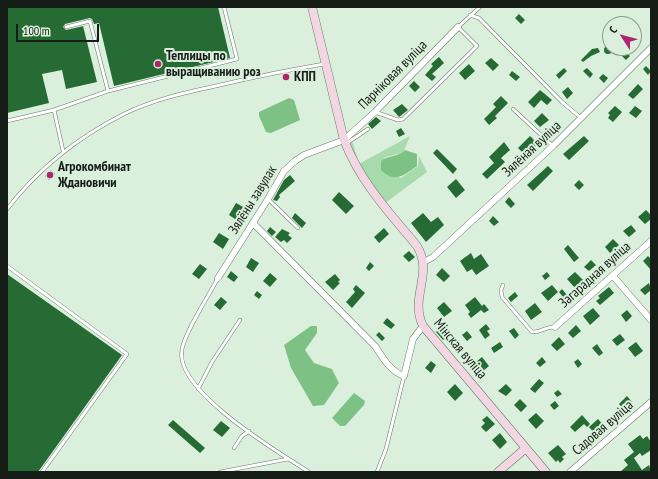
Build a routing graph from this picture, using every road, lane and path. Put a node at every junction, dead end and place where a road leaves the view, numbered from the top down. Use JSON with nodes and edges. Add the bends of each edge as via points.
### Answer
{"nodes":[{"id":1,"x":224,"y":7,"type":"edge"},
{"id":2,"x":312,"y":7,"type":"edge"},
{"id":3,"x":480,"y":7,"type":"edge"},
{"id":4,"x":470,"y":15,"type":"junction"},
{"id":5,"x":66,"y":27,"type":"dead end"},
{"id":6,"x":458,"y":27,"type":"junction"},
{"id":7,"x":651,"y":48,"type":"edge"},
{"id":8,"x":326,"y":63,"type":"junction"},
{"id":9,"x":108,"y":91,"type":"junction"},
{"id":10,"x":513,"y":109,"type":"dead end"},
{"id":11,"x":54,"y":110,"type":"junction"},
{"id":12,"x":375,"y":112,"type":"junction"},
{"id":13,"x":581,"y":119,"type":"junction"},
{"id":14,"x":7,"y":121,"type":"edge"},
{"id":15,"x":368,"y":129,"type":"dead end"},
{"id":16,"x":346,"y":144,"type":"junction"},
{"id":17,"x":553,"y":146,"type":"junction"},
{"id":18,"x":63,"y":151,"type":"junction"},
{"id":19,"x":268,"y":200,"type":"junction"},
{"id":20,"x":7,"y":209,"type":"edge"},
{"id":21,"x":253,"y":223,"type":"junction"},
{"id":22,"x":298,"y":228,"type":"dead end"},
{"id":23,"x":651,"y":241,"type":"edge"},
{"id":24,"x":424,"y":262,"type":"junction"},
{"id":25,"x":7,"y":266,"type":"edge"},
{"id":26,"x":613,"y":276,"type":"junction"},
{"id":27,"x":218,"y":278,"type":"joint"},
{"id":28,"x":503,"y":285,"type":"dead end"},
{"id":29,"x":240,"y":320,"type":"dead end"},
{"id":30,"x":651,"y":320,"type":"edge"},
{"id":31,"x":423,"y":326,"type":"junction"},
{"id":32,"x":555,"y":326,"type":"joint"},
{"id":33,"x":404,"y":376,"type":"junction"},
{"id":34,"x":198,"y":389,"type":"junction"},
{"id":35,"x":651,"y":402,"type":"edge"},
{"id":36,"x":249,"y":431,"type":"junction"},
{"id":37,"x":234,"y":448,"type":"dead end"},
{"id":38,"x":526,"y":448,"type":"junction"},
{"id":39,"x":288,"y":459,"type":"junction"},
{"id":40,"x":42,"y":472,"type":"edge"},
{"id":41,"x":220,"y":472,"type":"edge"},
{"id":42,"x":309,"y":472,"type":"edge"},
{"id":43,"x":377,"y":472,"type":"edge"},
{"id":44,"x":498,"y":472,"type":"edge"},
{"id":45,"x":546,"y":472,"type":"edge"},
{"id":46,"x":570,"y":472,"type":"edge"}],
"edges":[{"from":1,"to":9,"type":"lane","via":[[237,59]]},
{"from":2,"to":8,"type":"street"},
{"from":3,"to":4,"type":"lane"},
{"from":4,"to":6,"type":"lane"},
{"from":4,"to":13,"type":"lane","via":[[479,18]]},
{"from":5,"to":9,"type":"lane","via":[[90,21]]},
{"from":6,"to":12,"type":"street","name":"Парніковая вуліца"},
{"from":6,"to":12,"type":"lane","via":[[477,46],[443,82],[403,119],[398,120]]},
{"from":7,"to":13,"type":"street","name":"Зялёная вуліца"},
{"from":8,"to":16,"type":"street"},
{"from":8,"to":18,"type":"lane","via":[[163,99],[125,113]]},
{"from":9,"to":11,"type":"lane"},
{"from":10,"to":17,"type":"lane"},
{"from":11,"to":14,"type":"lane"},
{"from":11,"to":18,"type":"lane"},
{"from":12,"to":16,"type":"street","name":"Парніковая вуліца"},
{"from":13,"to":17,"type":"street","name":"Зялёная вуліца"},
{"from":15,"to":16,"type":"lane"},
{"from":16,"to":19,"type":"street","name":"Зялёны завулак","via":[[294,161],[284,171]]},
{"from":16,"to":24,"type":"street","via":[[365,182],[416,246]]},
{"from":17,"to":24,"type":"street","name":"Зялёная вуліца","via":[[433,257]]},
{"from":18,"to":20,"type":"lane"},
{"from":19,"to":21,"type":"street","name":"Зялёны завулак"},
{"from":19,"to":22,"type":"lane"},
{"from":21,"to":27,"type":"street","name":"Зялёны завулак"},
{"from":21,"to":33,"type":"street","via":[[375,346],[393,370]]},
{"from":23,"to":26,"type":"street","name":"Загарадная вуліца"},
{"from":24,"to":31,"type":"street","name":"Мінская вуліца","via":[[418,304]]},
{"from":25,"to":40,"type":"lane","via":[[128,354]]},
{"from":26,"to":30,"type":"street"},
{"from":26,"to":32,"type":"street","name":"Загарадная вуліца"},
{"from":27,"to":34,"type":"lane","via":[[186,335],[181,350],[188,375]]},
{"from":28,"to":32,"type":"lane","via":[[502,297],[532,332]]},
{"from":29,"to":34,"type":"lane","via":[[212,362]]},
{"from":31,"to":33,"type":"street","via":[[413,339]]},
{"from":31,"to":38,"type":"street","name":"Мінская вуліца"},
{"from":33,"to":43,"type":"lane","via":[[386,449]]},
{"from":34,"to":36,"type":"lane","via":[[208,400]]},
{"from":35,"to":46,"type":"street","name":"Садовая вуліца"},
{"from":36,"to":37,"type":"lane"},
{"from":36,"to":39,"type":"lane"},
{"from":38,"to":44,"type":"street"},
{"from":38,"to":45,"type":"street","name":"Мінская вуліца"},
{"from":39,"to":41,"type":"lane"},
{"from":39,"to":42,"type":"lane"}]}
